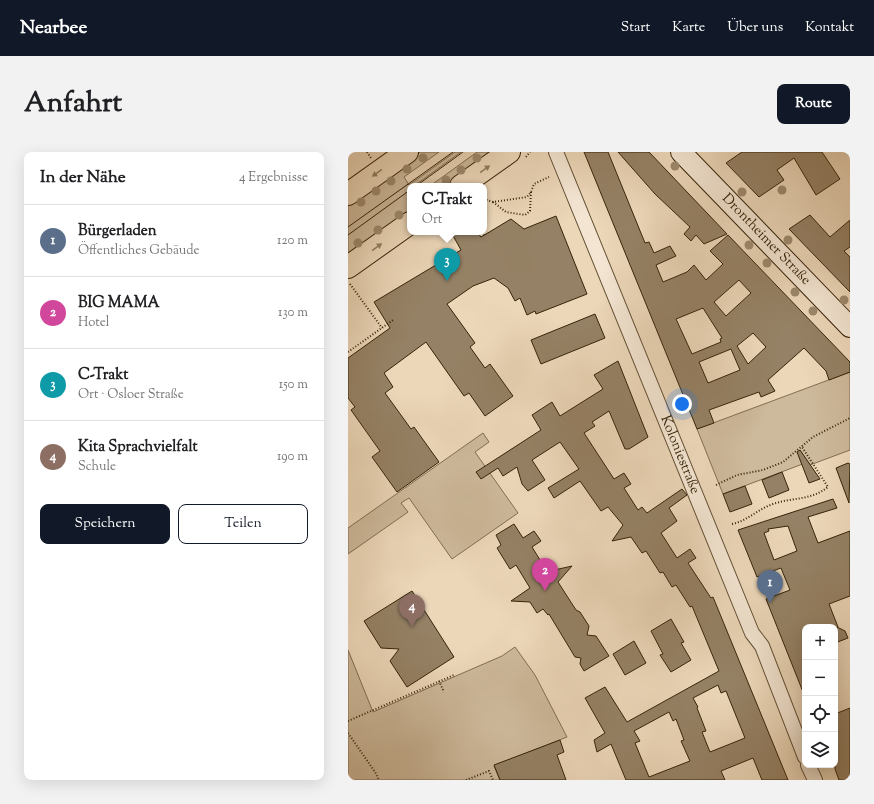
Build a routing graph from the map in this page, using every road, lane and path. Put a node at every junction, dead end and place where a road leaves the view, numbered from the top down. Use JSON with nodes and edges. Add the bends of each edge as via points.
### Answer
{"nodes":[{"id":1,"x":367,"y":152,"type":"edge"},
{"id":2,"x":407,"y":152,"type":"edge"},
{"id":3,"x":509,"y":152,"type":"edge"},
{"id":4,"x":556,"y":152,"type":"edge"},
{"id":5,"x":681,"y":152,"type":"edge"},
{"id":6,"x":372,"y":158,"type":"dead end"},
{"id":7,"x":549,"y":177,"type":"dead end"},
{"id":8,"x":465,"y":183,"type":"edge"},
{"id":9,"x":531,"y":192,"type":"junction"},
{"id":10,"x":348,"y":194,"type":"edge"},
{"id":11,"x":487,"y":200,"type":"edge"},
{"id":12,"x":492,"y":202,"type":"junction"},
{"id":13,"x":407,"y":225,"type":"edge"},
{"id":14,"x":348,"y":267,"type":"edge"},
{"id":15,"x":348,"y":282,"type":"edge"},
{"id":16,"x":393,"y":320,"type":"dead end"},
{"id":17,"x":850,"y":327,"type":"edge"},
{"id":18,"x":382,"y":328,"type":"junction"},
{"id":19,"x":348,"y":352,"type":"edge"},
{"id":20,"x":850,"y":418,"type":"edge"},
{"id":21,"x":802,"y":446,"type":"junction"},
{"id":22,"x":716,"y":485,"type":"dead end"},
{"id":23,"x":732,"y":524,"type":"dead end"},
{"id":24,"x":454,"y":674,"type":"dead end"},
{"id":25,"x":439,"y":681,"type":"junction"},
{"id":26,"x":444,"y":692,"type":"dead end"},
{"id":27,"x":348,"y":721,"type":"edge"},
{"id":28,"x":348,"y":733,"type":"edge"},
{"id":29,"x":802,"y":748,"type":"edge"},
{"id":30,"x":809,"y":768,"type":"edge"},
{"id":31,"x":379,"y":780,"type":"edge"},
{"id":32,"x":466,"y":780,"type":"edge"},
{"id":33,"x":493,"y":780,"type":"edge"},
{"id":34,"x":814,"y":780,"type":"edge"}],
"edges":[{"from":1,"to":6,"type":"path"},
{"from":2,"to":10,"type":"main road","one_way":true},
{"from":8,"to":3,"type":"main road","one_way":true},
{"from":4,"to":29,"type":"street","name":"Koloniestraße","via":[[752,633],[762,646]]},
{"from":5,"to":17,"type":"main road","name":"Drontheimer Straße"},
{"from":7,"to":9,"type":"path","via":[[534,184]]},
{"from":9,"to":12,"type":"path","via":[[527,197]]},
{"from":9,"to":12,"type":"path","via":[[530,211],[525,214],[506,212]]},
{"from":11,"to":12,"type":"path"},
{"from":14,"to":13,"type":"main road","one_way":true},
{"from":15,"to":18,"type":"path"},
{"from":16,"to":18,"type":"path"},
{"from":18,"to":19,"type":"path"},
{"from":20,"to":21,"type":"path","via":[[813,437]]},
{"from":21,"to":22,"type":"path","via":[[783,462],[763,470],[736,475]]},
{"from":21,"to":23,"type":"path","via":[[828,487],[817,495],[773,504],[751,517]]},
{"from":24,"to":25,"type":"path"},
{"from":25,"to":26,"type":"path"},
{"from":25,"to":27,"type":"path"},
{"from":28,"to":31,"type":"path"},
{"from":30,"to":34,"type":"street"},
{"from":32,"to":33,"type":"path","via":[[489,771]]}]}
